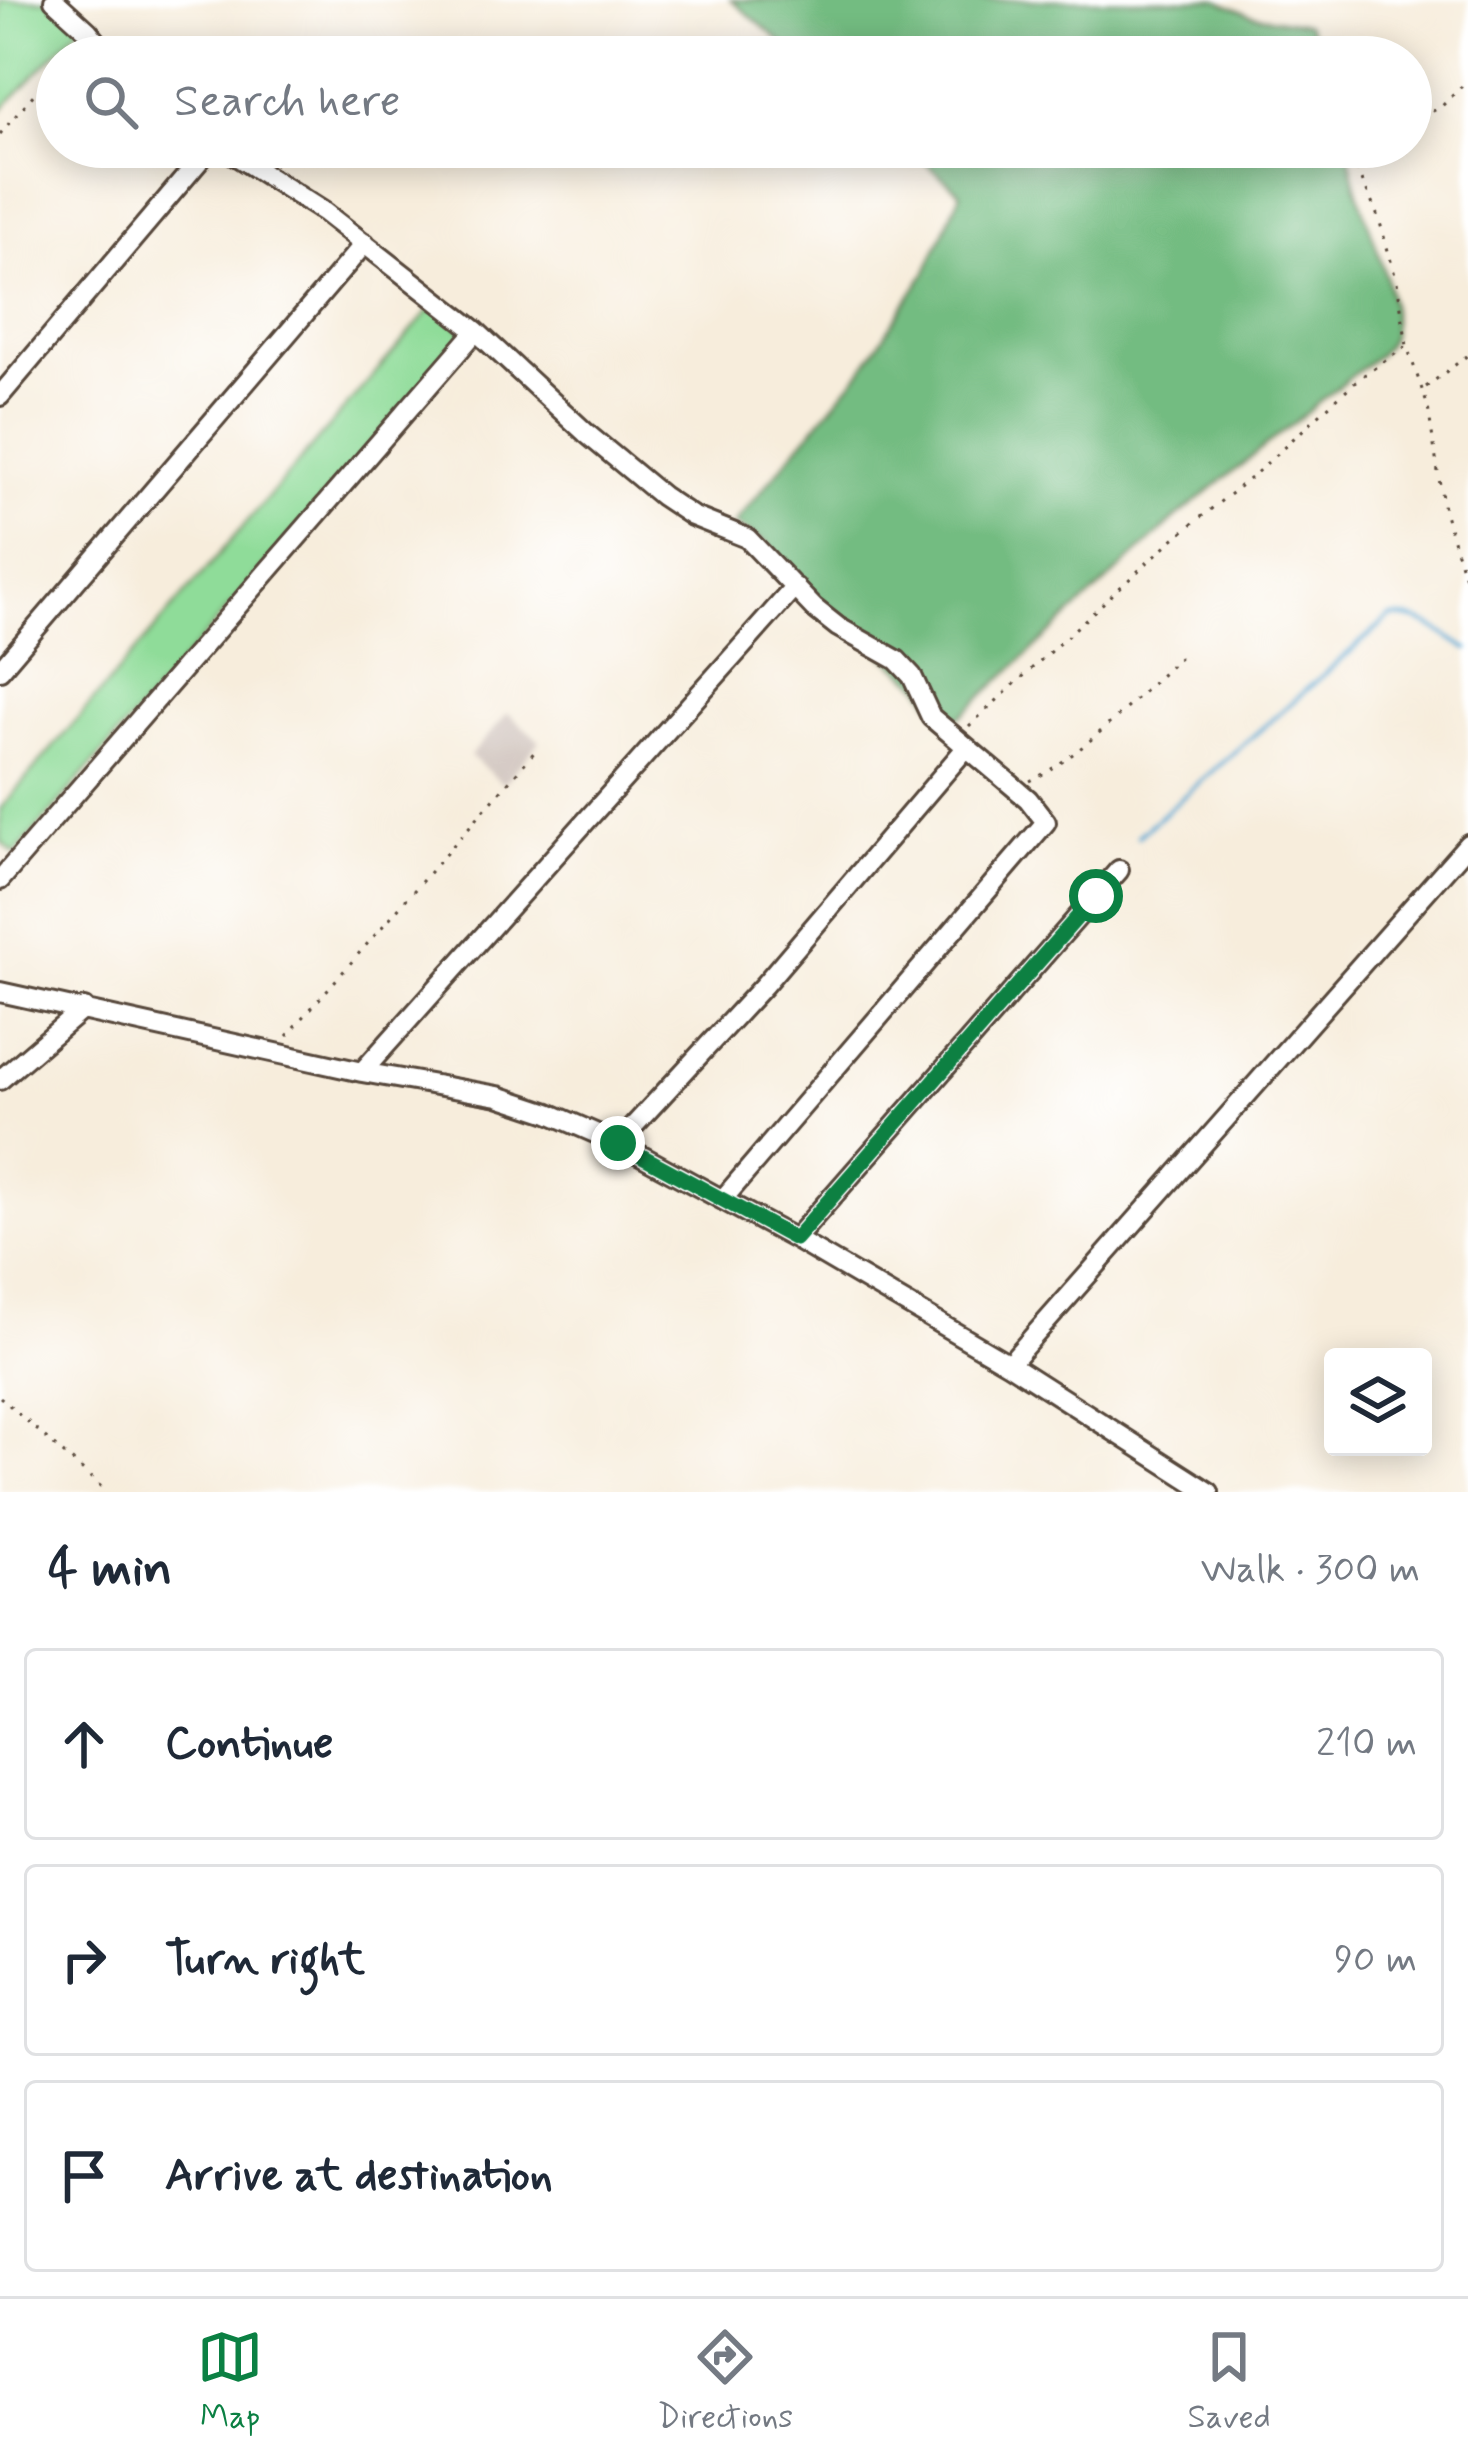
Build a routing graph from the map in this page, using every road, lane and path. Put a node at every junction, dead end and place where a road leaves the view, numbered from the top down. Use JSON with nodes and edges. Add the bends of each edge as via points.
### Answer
{"nodes":[{"id":1,"x":54,"y":0,"type":"edge"},
{"id":2,"x":92,"y":36,"type":"edge"},
{"id":3,"x":1468,"y":80,"type":"edge"},
{"id":4,"x":36,"y":92,"type":"edge"},
{"id":5,"x":1432,"y":112,"type":"edge"},
{"id":6,"x":0,"y":134,"type":"edge"},
{"id":7,"x":193,"y":168,"type":"edge"},
{"id":8,"x":253,"y":168,"type":"edge"},
{"id":9,"x":1357,"y":168,"type":"edge"},
{"id":10,"x":365,"y":243,"type":"junction"},
{"id":11,"x":476,"y":331,"type":"junction"},
{"id":12,"x":1407,"y":346,"type":"junction"},
{"id":13,"x":1468,"y":356,"type":"edge"},
{"id":14,"x":1424,"y":389,"type":"junction"},
{"id":15,"x":0,"y":396,"type":"edge"},
{"id":16,"x":795,"y":587,"type":"junction"},
{"id":17,"x":1468,"y":587,"type":"edge"},
{"id":18,"x":1184,"y":652,"type":"dead end"},
{"id":19,"x":0,"y":670,"type":"edge"},
{"id":20,"x":960,"y":744,"type":"junction"},
{"id":21,"x":538,"y":748,"type":"dead end"},
{"id":22,"x":1010,"y":784,"type":"junction"},
{"id":23,"x":1468,"y":844,"type":"edge"},
{"id":24,"x":1119,"y":870,"type":"dead end"},
{"id":25,"x":0,"y":880,"type":"edge"},
{"id":26,"x":0,"y":992,"type":"edge"},
{"id":27,"x":84,"y":1008,"type":"junction"},
{"id":28,"x":274,"y":1051,"type":"junction"},
{"id":29,"x":362,"y":1072,"type":"junction"},
{"id":30,"x":0,"y":1080,"type":"edge"},
{"id":31,"x":618,"y":1143,"type":"junction"},
{"id":32,"x":723,"y":1198,"type":"junction"},
{"id":33,"x":795,"y":1239,"type":"junction"},
{"id":34,"x":1010,"y":1364,"type":"junction"},
{"id":35,"x":0,"y":1397,"type":"edge"},
{"id":36,"x":107,"y":1492,"type":"edge"},
{"id":37,"x":1209,"y":1492,"type":"edge"}],
"edges":[{"from":1,"to":2,"type":"street"},
{"from":3,"to":5,"type":"path"},
{"from":4,"to":6,"type":"path"},
{"from":7,"to":15,"type":"street"},
{"from":8,"to":10,"type":"street"},
{"from":9,"to":12,"type":"path","via":[[1397,282]]},
{"from":10,"to":11,"type":"street"},
{"from":10,"to":19,"type":"street"},
{"from":11,"to":16,"type":"street","via":[[662,496],[747,538]]},
{"from":11,"to":25,"type":"street"},
{"from":12,"to":14,"type":"path"},
{"from":12,"to":20,"type":"path","via":[[1358,379],[1137,572]]},
{"from":13,"to":14,"type":"path"},
{"from":14,"to":17,"type":"path","via":[[1444,512]]},
{"from":16,"to":20,"type":"street","via":[[838,627],[897,660],[931,717]]},
{"from":16,"to":29,"type":"street"},
{"from":18,"to":22,"type":"path","via":[[1048,771]]},
{"from":20,"to":22,"type":"street"},
{"from":20,"to":31,"type":"street","via":[[748,1002]]},
{"from":21,"to":28,"type":"path"},
{"from":22,"to":32,"type":"street","via":[[1040,811],[1041,832]]},
{"from":23,"to":34,"type":"street"},
{"from":24,"to":33,"type":"street"},
{"from":26,"to":27,"type":"street"},
{"from":27,"to":28,"type":"street"},
{"from":27,"to":30,"type":"street"},
{"from":28,"to":29,"type":"street"},
{"from":29,"to":31,"type":"street","via":[[498,1096]]},
{"from":31,"to":32,"type":"street"},
{"from":32,"to":33,"type":"street"},
{"from":33,"to":34,"type":"street"},
{"from":34,"to":37,"type":"street"},
{"from":35,"to":36,"type":"path"}]}
